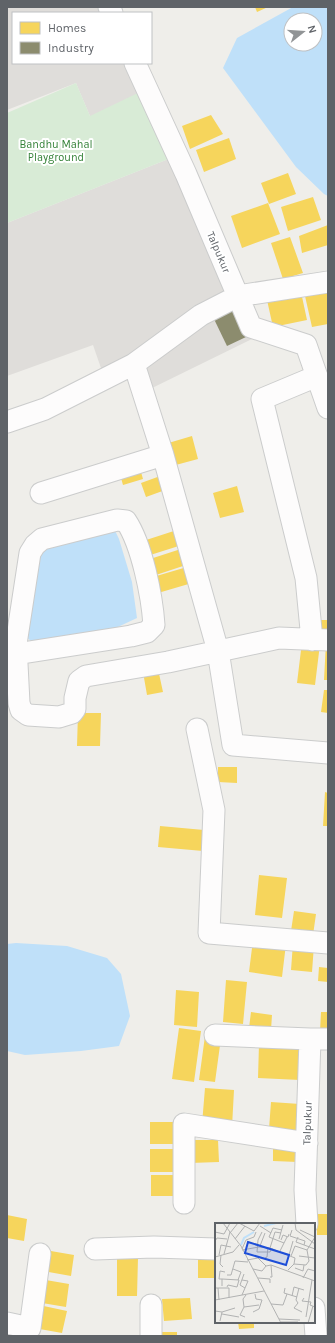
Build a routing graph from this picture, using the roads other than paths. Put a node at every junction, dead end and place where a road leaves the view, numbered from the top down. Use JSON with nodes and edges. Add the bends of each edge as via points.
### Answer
{"nodes":[{"id":1,"x":136,"y":64,"type":"edge"},
{"id":2,"x":328,"y":282,"type":"edge"},
{"id":3,"x":238,"y":296,"type":"junction"},
{"id":4,"x":134,"y":364,"type":"junction"},
{"id":5,"x":317,"y":376,"type":"junction"},
{"id":6,"x":327,"y":403,"type":"edge"},
{"id":7,"x":7,"y":422,"type":"edge"},
{"id":8,"x":163,"y":455,"type":"junction"},
{"id":9,"x":41,"y":493,"type":"dead end"},
{"id":10,"x":320,"y":640,"type":"edge"},
{"id":11,"x":218,"y":651,"type":"junction"},
{"id":12,"x":16,"y":654,"type":"junction"},
{"id":13,"x":197,"y":729,"type":"dead end"},
{"id":14,"x":328,"y":753,"type":"edge"},
{"id":15,"x":328,"y":943,"type":"edge"},
{"id":16,"x":215,"y":1034,"type":"dead end"},
{"id":17,"x":319,"y":1039,"type":"edge"},
{"id":18,"x":307,"y":1143,"type":"junction"},
{"id":19,"x":184,"y":1203,"type":"dead end"},
{"id":20,"x":307,"y":1223,"type":"edge"},
{"id":21,"x":95,"y":1249,"type":"dead end"},
{"id":22,"x":215,"y":1249,"type":"edge"},
{"id":23,"x":40,"y":1254,"type":"dead end"},
{"id":24,"x":151,"y":1306,"type":"dead end"},
{"id":25,"x":315,"y":1322,"type":"edge"},
{"id":26,"x":7,"y":1323,"type":"edge"},
{"id":27,"x":151,"y":1336,"type":"edge"},
{"id":28,"x":316,"y":1336,"type":"edge"}],
"edges":[{"from":1,"to":3,"type":"street","name":"Talpukur"},
{"from":2,"to":3,"type":"street"},
{"from":3,"to":4,"type":"street","via":[[201,315]]},
{"from":3,"to":5,"type":"street","name":"Talpukur","via":[[251,327],[306,345]]},
{"from":4,"to":7,"type":"street","via":[[45,409]]},
{"from":4,"to":8,"type":"street"},
{"from":5,"to":6,"type":"street","name":"Talpukur"},
{"from":5,"to":10,"type":"street","via":[[262,399]]},
{"from":8,"to":9,"type":"street"},
{"from":8,"to":11,"type":"street"},
{"from":10,"to":11,"type":"street","via":[[279,638]]},
{"from":11,"to":12,"type":"street","via":[[86,676],[79,681],[75,709],[72,713],[59,717],[28,715],[21,710],[18,703]]},
{"from":11,"to":14,"type":"street","via":[[233,745]]},
{"from":12,"to":12,"type":"street","via":[[131,636],[147,632],[154,625],[142,560],[126,521],[109,522],[42,539],[35,544],[30,553]]},
{"from":13,"to":15,"type":"street","via":[[214,810],[209,933]]},
{"from":16,"to":17,"type":"street"},
{"from":17,"to":18,"type":"street","name":"Talpukur"},
{"from":18,"to":19,"type":"street","via":[[184,1124]]},
{"from":18,"to":20,"type":"street","name":"Talpukur"},
{"from":21,"to":22,"type":"street"},
{"from":23,"to":26,"type":"street","via":[[30,1328]]},
{"from":24,"to":27,"type":"street"},
{"from":25,"to":28,"type":"street"}]}
